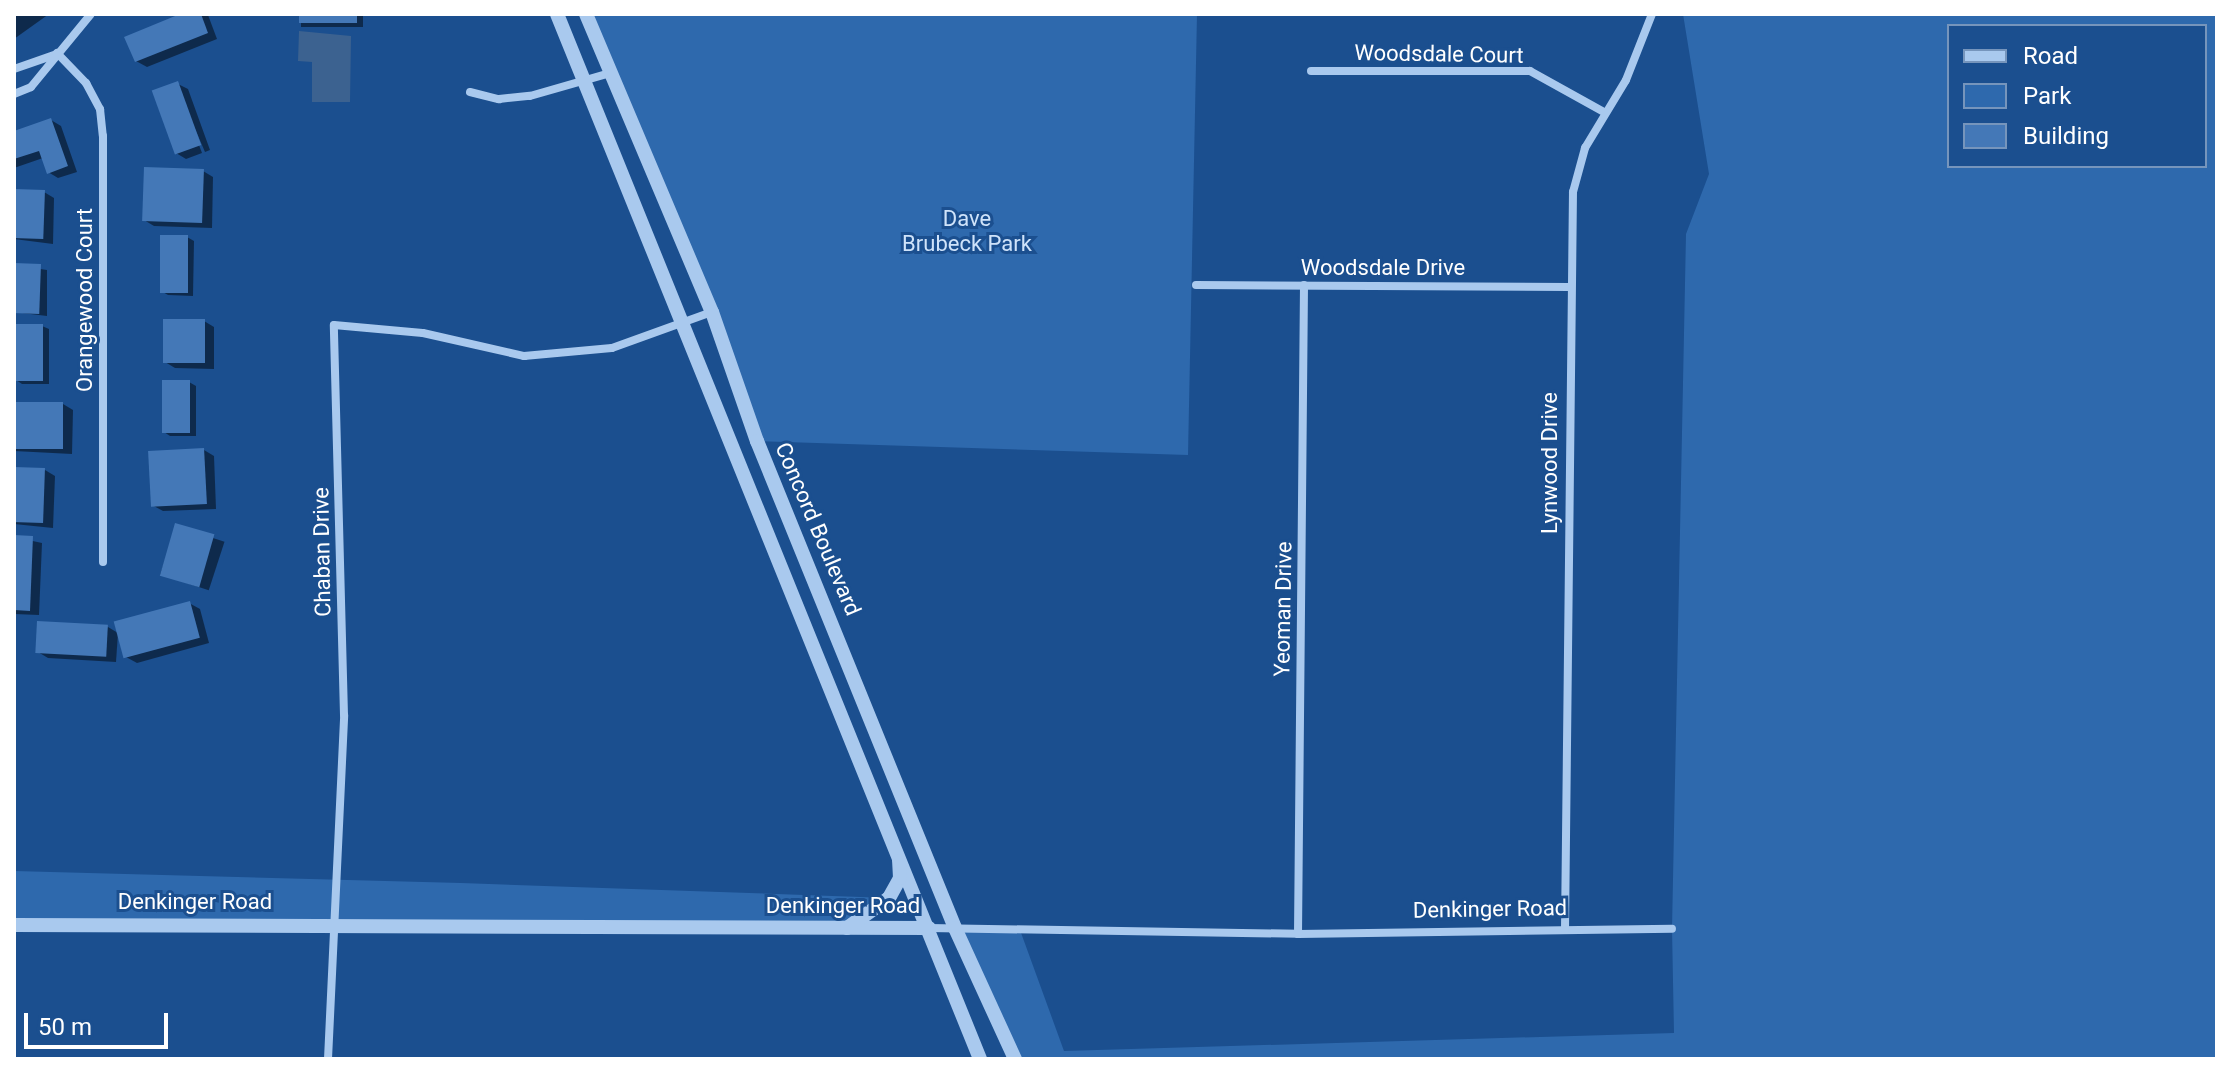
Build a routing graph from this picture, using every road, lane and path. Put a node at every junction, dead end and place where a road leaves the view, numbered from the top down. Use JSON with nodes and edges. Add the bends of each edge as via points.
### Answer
{"nodes":[{"id":1,"x":91,"y":14,"type":"edge"},
{"id":2,"x":557,"y":14,"type":"edge"},
{"id":3,"x":586,"y":14,"type":"edge"},
{"id":4,"x":1652,"y":14,"type":"edge"},
{"id":5,"x":57,"y":53,"type":"junction"},
{"id":6,"x":14,"y":69,"type":"edge"},
{"id":7,"x":1311,"y":71,"type":"dead end"},
{"id":8,"x":610,"y":73,"type":"junction"},
{"id":9,"x":584,"y":80,"type":"junction"},
{"id":10,"x":470,"y":92,"type":"dead end"},
{"id":11,"x":14,"y":94,"type":"edge"},
{"id":12,"x":1604,"y":112,"type":"junction"},
{"id":13,"x":1196,"y":285,"type":"dead end"},
{"id":14,"x":1304,"y":285,"type":"junction"},
{"id":15,"x":1569,"y":287,"type":"junction"},
{"id":16,"x":712,"y":312,"type":"junction"},
{"id":17,"x":681,"y":326,"type":"junction"},
{"id":18,"x":103,"y":562,"type":"dead end"},
{"id":19,"x":898,"y":849,"type":"junction"},
{"id":20,"x":331,"y":924,"type":"junction"},
{"id":21,"x":14,"y":925,"type":"edge"},
{"id":22,"x":929,"y":928,"type":"junction"},
{"id":23,"x":955,"y":928,"type":"junction"},
{"id":24,"x":846,"y":929,"type":"junction"},
{"id":25,"x":1672,"y":929,"type":"dead end"},
{"id":26,"x":1565,"y":930,"type":"junction"},
{"id":27,"x":1298,"y":934,"type":"junction"},
{"id":28,"x":328,"y":1059,"type":"edge"},
{"id":29,"x":980,"y":1059,"type":"edge"},
{"id":30,"x":1015,"y":1059,"type":"edge"}],
"edges":[{"from":1,"to":5,"type":"street"},
{"from":2,"to":9,"type":"street"},
{"from":3,"to":8,"type":"street","name":"Concord Boulevard"},
{"from":4,"to":12,"type":"street","name":"Lynwood Drive","via":[[1626,80]]},
{"from":5,"to":6,"type":"street"},
{"from":5,"to":11,"type":"street","via":[[31,87]]},
{"from":5,"to":18,"type":"street","name":"Orangewood Court","via":[[86,83],[100,109],[103,136]]},
{"from":7,"to":12,"type":"street","name":"Woodsdale Court","via":[[1530,71]]},
{"from":8,"to":9,"type":"street"},
{"from":8,"to":16,"type":"street","name":"Concord Boulevard"},
{"from":9,"to":10,"type":"street","via":[[530,96],[499,99]]},
{"from":9,"to":17,"type":"street"},
{"from":12,"to":15,"type":"street","name":"Lynwood Drive","via":[[1585,148],[1573,192]]},
{"from":13,"to":14,"type":"street","name":"Woodsdale Drive"},
{"from":14,"to":15,"type":"street","name":"Woodsdale Drive"},
{"from":14,"to":27,"type":"street","name":"Yeoman Drive"},
{"from":15,"to":26,"type":"street","name":"Lynwood Drive"},
{"from":16,"to":17,"type":"street"},
{"from":16,"to":23,"type":"street","name":"Concord Boulevard","via":[[757,441]]},
{"from":17,"to":19,"type":"street"},
{"from":17,"to":20,"type":"street","name":"Chaban Drive","via":[[612,348],[524,356],[423,333],[334,325],[344,715]]},
{"from":19,"to":22,"type":"street"},
{"from":19,"to":24,"type":"street","via":[[900,878],[889,898]]},
{"from":20,"to":21,"type":"street","name":"Denkinger Road"},
{"from":20,"to":24,"type":"street","name":"Denkinger Road"},
{"from":20,"to":28,"type":"street","name":"Chaban Drive"},
{"from":22,"to":23,"type":"street","name":"Denkinger Road"},
{"from":22,"to":24,"type":"street","name":"Denkinger Road"},
{"from":22,"to":29,"type":"street"},
{"from":23,"to":27,"type":"street","name":"Denkinger Road"},
{"from":23,"to":30,"type":"street","name":"Concord Boulevard"},
{"from":25,"to":26,"type":"street","name":"Denkinger Road"},
{"from":26,"to":27,"type":"street","name":"Denkinger Road"}]}
